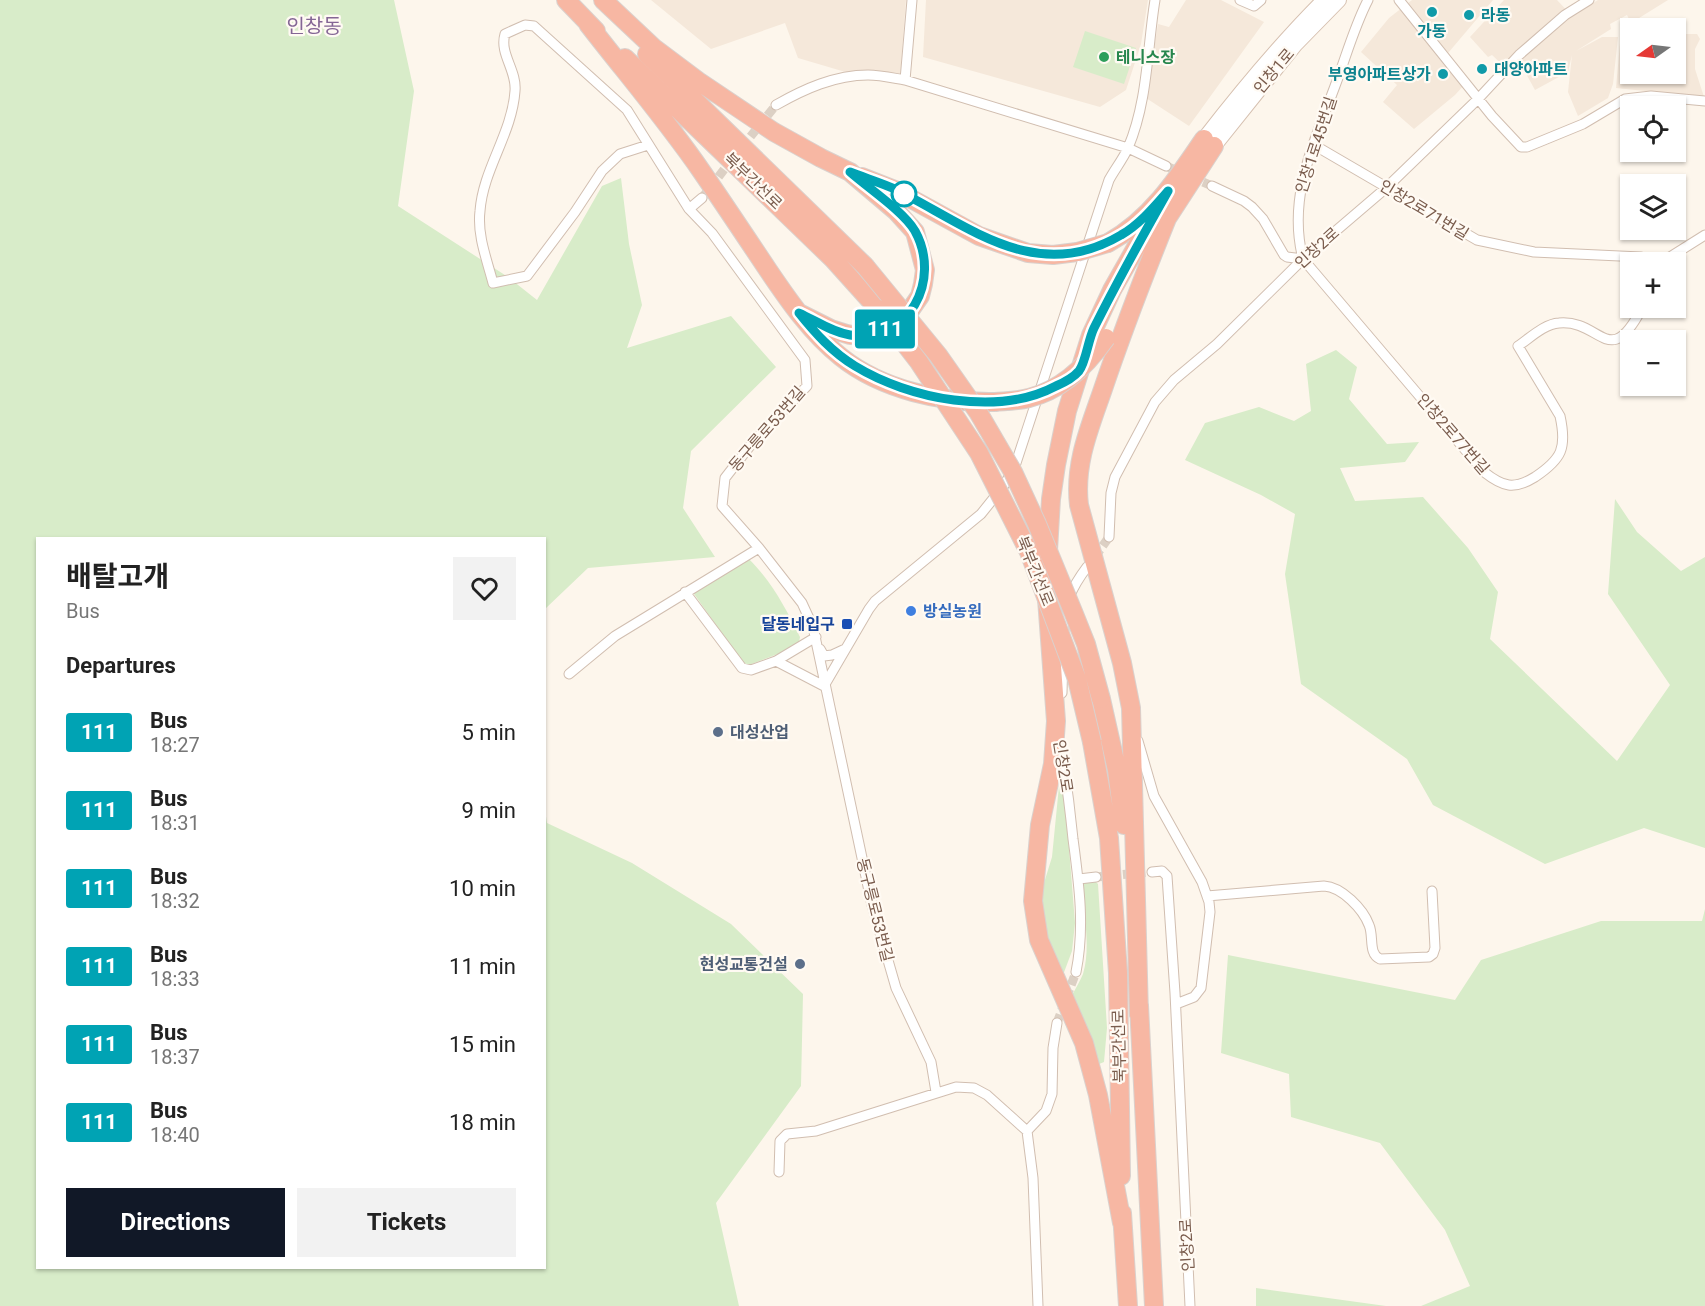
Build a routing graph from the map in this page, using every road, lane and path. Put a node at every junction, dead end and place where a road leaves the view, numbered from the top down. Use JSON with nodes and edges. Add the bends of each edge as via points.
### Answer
{"nodes":[{"id":1,"x":566,"y":0,"type":"edge"},
{"id":2,"x":590,"y":0,"type":"edge"},
{"id":3,"x":603,"y":0,"type":"edge"},
{"id":4,"x":625,"y":0,"type":"edge"},
{"id":5,"x":912,"y":0,"type":"edge"},
{"id":6,"x":1155,"y":0,"type":"edge"},
{"id":7,"x":1240,"y":0,"type":"edge"},
{"id":8,"x":1262,"y":0,"type":"edge"},
{"id":9,"x":1324,"y":0,"type":"edge"},
{"id":10,"x":1339,"y":0,"type":"edge"},
{"id":11,"x":1368,"y":0,"type":"edge"},
{"id":12,"x":1399,"y":0,"type":"edge"},
{"id":13,"x":1589,"y":0,"type":"edge"},
{"id":14,"x":588,"y":24,"type":"junction"},
{"id":15,"x":654,"y":48,"type":"junction"},
{"id":16,"x":905,"y":80,"type":"junction"},
{"id":17,"x":1478,"y":99,"type":"junction"},
{"id":18,"x":1705,"y":102,"type":"edge"},
{"id":19,"x":776,"y":105,"type":"tunnel mouth"},
{"id":20,"x":1209,"y":143,"type":"junction"},
{"id":21,"x":648,"y":145,"type":"junction"},
{"id":22,"x":1314,"y":145,"type":"junction"},
{"id":23,"x":1128,"y":148,"type":"junction"},
{"id":24,"x":1166,"y":166,"type":"tunnel mouth"},
{"id":25,"x":850,"y":172,"type":"junction"},
{"id":26,"x":1212,"y":186,"type":"tunnel mouth"},
{"id":27,"x":1386,"y":188,"type":"junction"},
{"id":28,"x":1168,"y":191,"type":"junction"},
{"id":29,"x":702,"y":198,"type":"tunnel mouth"},
{"id":30,"x":689,"y":210,"type":"junction"},
{"id":31,"x":1168,"y":216,"type":"junction"},
{"id":32,"x":1705,"y":235,"type":"edge"},
{"id":33,"x":1678,"y":252,"type":"edge"},
{"id":34,"x":1620,"y":256,"type":"edge"},
{"id":35,"x":1303,"y":259,"type":"junction"},
{"id":36,"x":799,"y":313,"type":"junction"},
{"id":37,"x":1637,"y":318,"type":"edge"},
{"id":38,"x":1109,"y":537,"type":"tunnel mouth"},
{"id":39,"x":759,"y":548,"type":"junction"},
{"id":40,"x":1087,"y":567,"type":"tunnel mouth"},
{"id":41,"x":685,"y":592,"type":"junction"},
{"id":42,"x":817,"y":642,"type":"junction"},
{"id":43,"x":845,"y":648,"type":"junction"},
{"id":44,"x":776,"y":661,"type":"junction"},
{"id":45,"x":569,"y":674,"type":"dead end"},
{"id":46,"x":824,"y":686,"type":"junction"},
{"id":47,"x":1131,"y":712,"type":"junction"},
{"id":48,"x":1056,"y":721,"type":"junction"},
{"id":49,"x":1152,"y":872,"type":"dead end"},
{"id":50,"x":1096,"y":877,"type":"tunnel mouth"},
{"id":51,"x":1078,"y":879,"type":"junction"},
{"id":52,"x":1432,"y":891,"type":"dead end"},
{"id":53,"x":1207,"y":896,"type":"junction"},
{"id":54,"x":1076,"y":972,"type":"tunnel mouth"},
{"id":55,"x":1176,"y":1004,"type":"junction"},
{"id":56,"x":1139,"y":1016,"type":"junction"},
{"id":57,"x":1057,"y":1023,"type":"tunnel mouth"},
{"id":58,"x":936,"y":1092,"type":"junction"},
{"id":59,"x":1027,"y":1131,"type":"junction"},
{"id":60,"x":779,"y":1172,"type":"dead end"},
{"id":61,"x":1122,"y":1223,"type":"junction"},
{"id":62,"x":1038,"y":1306,"type":"edge"},
{"id":63,"x":1128,"y":1306,"type":"edge"},
{"id":64,"x":1154,"y":1306,"type":"edge"},
{"id":65,"x":1190,"y":1306,"type":"edge"}],
"edges":[{"from":1,"to":14,"type":"highway","name":"북부간선로"},
{"from":2,"to":56,"type":"highway","name":"북부간선로","bridge":true,"via":[[865,266],[938,355],[1013,472],[1086,644],[1101,699],[1117,770],[1126,841]]},
{"from":3,"to":15,"type":"highway"},
{"from":4,"to":15,"type":"highway","via":[[631,16]]},
{"from":5,"to":16,"type":"street"},
{"from":6,"to":23,"type":"street","via":[[1147,72]]},
{"from":7,"to":8,"type":"street","via":[[1254,6]]},
{"from":9,"to":20,"type":"street","name":"인창1로","via":[[1260,68]]},
{"from":10,"to":20,"type":"street","name":"인창1로"},
{"from":11,"to":22,"type":"street","name":"인창1로45번길"},
{"from":12,"to":17,"type":"street"},
{"from":13,"to":17,"type":"street","name":"인창2로","via":[[1527,48]]},
{"from":14,"to":36,"type":"highway","via":[[687,151]]},
{"from":14,"to":61,"type":"highway","name":"북부간선로","bridge":true,"via":[[833,259],[878,309],[919,362],[979,453],[1029,552],[1077,679],[1109,838],[1118,973]]},
{"from":15,"to":25,"type":"highway","via":[[774,132]]},
{"from":16,"to":19,"type":"street","via":[[867,75],[825,82]]},
{"from":16,"to":23,"type":"street"},
{"from":17,"to":18,"type":"street","via":[[1516,144],[1524,148],[1583,124],[1625,99],[1651,96]]},
{"from":17,"to":27,"type":"street","name":"인창2로"},
{"from":20,"to":28,"type":"highway"},
{"from":20,"to":31,"type":"highway"},
{"from":21,"to":21,"type":"street","name":"동구릉로53번길","via":[[627,110],[534,26],[525,25],[505,34],[502,44],[515,76],[513,111],[485,183],[480,211],[481,236],[493,284],[527,276],[602,171],[620,154]]},
{"from":21,"to":30,"type":"street","name":"동구릉로53번길"},
{"from":22,"to":27,"type":"street","name":"인창2로71번길"},
{"from":22,"to":35,"type":"street","name":"인창1로45번길","via":[[1299,196],[1298,238]]},
{"from":23,"to":24,"type":"street"},
{"from":23,"to":43,"type":"street","via":[[1109,180],[1016,463],[1005,484],[981,514],[875,601]]},
{"from":25,"to":28,"type":"highway","bridge":true,"via":[[895,190],[979,236],[1028,253],[1053,255],[1108,243],[1148,214]]},
{"from":25,"to":36,"type":"highway","via":[[915,232],[925,270],[920,296],[902,322],[870,334],[838,332]]},
{"from":26,"to":35,"type":"street","via":[[1244,201],[1263,219],[1284,255]]},
{"from":27,"to":34,"type":"street","name":"인창2로71번길","via":[[1477,240],[1534,252]]},
{"from":27,"to":35,"type":"street","name":"인창2로"},
{"from":28,"to":48,"type":"highway","via":[[1091,335],[1068,411],[1051,499],[1046,585]]},
{"from":29,"to":30,"type":"street"},
{"from":30,"to":39,"type":"street","name":"동구릉로53번길","via":[[712,233],[805,360],[807,386],[753,442],[725,478],[722,506]]},
{"from":31,"to":36,"type":"highway","bridge":true,"via":[[1093,357],[1062,383],[1029,398],[995,402],[949,399],[880,379],[842,358]]},
{"from":31,"to":47,"type":"highway","via":[[1085,439],[1077,487],[1078,505],[1122,663]]},
{"from":32,"to":33,"type":"street"},
{"from":35,"to":37,"type":"street","name":"인창2로77번길","via":[[1484,472],[1510,486],[1524,484],[1552,466],[1561,452],[1562,441],[1560,416],[1518,346],[1557,323],[1574,324],[1612,340],[1632,328]]},
{"from":35,"to":38,"type":"street","name":"인창2로","via":[[1155,402],[1115,477]]},
{"from":39,"to":41,"type":"street"},
{"from":39,"to":42,"type":"street","name":"동구릉로53번길","via":[[802,603]]},
{"from":40,"to":48,"type":"street","name":"인창2로","via":[[1074,584],[1064,616],[1061,700]]},
{"from":41,"to":44,"type":"street","via":[[742,668],[751,670]]},
{"from":41,"to":45,"type":"street","via":[[615,636]]},
{"from":42,"to":43,"type":"street","via":[[822,654],[828,657]]},
{"from":42,"to":44,"type":"street"},
{"from":42,"to":46,"type":"street","name":"동구릉로53번길"},
{"from":43,"to":46,"type":"street"},
{"from":44,"to":46,"type":"street"},
{"from":46,"to":58,"type":"street","name":"동구릉로53번길","via":[[881,939],[896,988],[931,1062]]},
{"from":47,"to":53,"type":"street","via":[[1154,796]]},
{"from":47,"to":56,"type":"highway"},
{"from":48,"to":51,"type":"street","name":"인창2로"},
{"from":48,"to":61,"type":"highway","via":[[1033,901],[1039,940],[1084,1042]]},
{"from":49,"to":55,"type":"street","name":"인창2로","via":[[1162,871],[1167,876]]},
{"from":50,"to":51,"type":"street"},
{"from":51,"to":54,"type":"street","name":"인창2로","via":[[1082,935]]},
{"from":52,"to":53,"type":"street","via":[[1433,954],[1380,959],[1374,956],[1366,918],[1334,887]]},
{"from":53,"to":55,"type":"street","via":[[1210,912],[1200,988],[1194,997]]},
{"from":55,"to":65,"type":"street","name":"인창2로"},
{"from":56,"to":64,"type":"highway","name":"북부간선로"},
{"from":57,"to":59,"type":"street","via":[[1052,1094],[1046,1112]]},
{"from":58,"to":59,"type":"street","via":[[974,1088]]},
{"from":58,"to":60,"type":"street","via":[[816,1131],[783,1136]]},
{"from":59,"to":62,"type":"street","via":[[1033,1178]]},
{"from":61,"to":63,"type":"highway","name":"북부간선로"}]}
